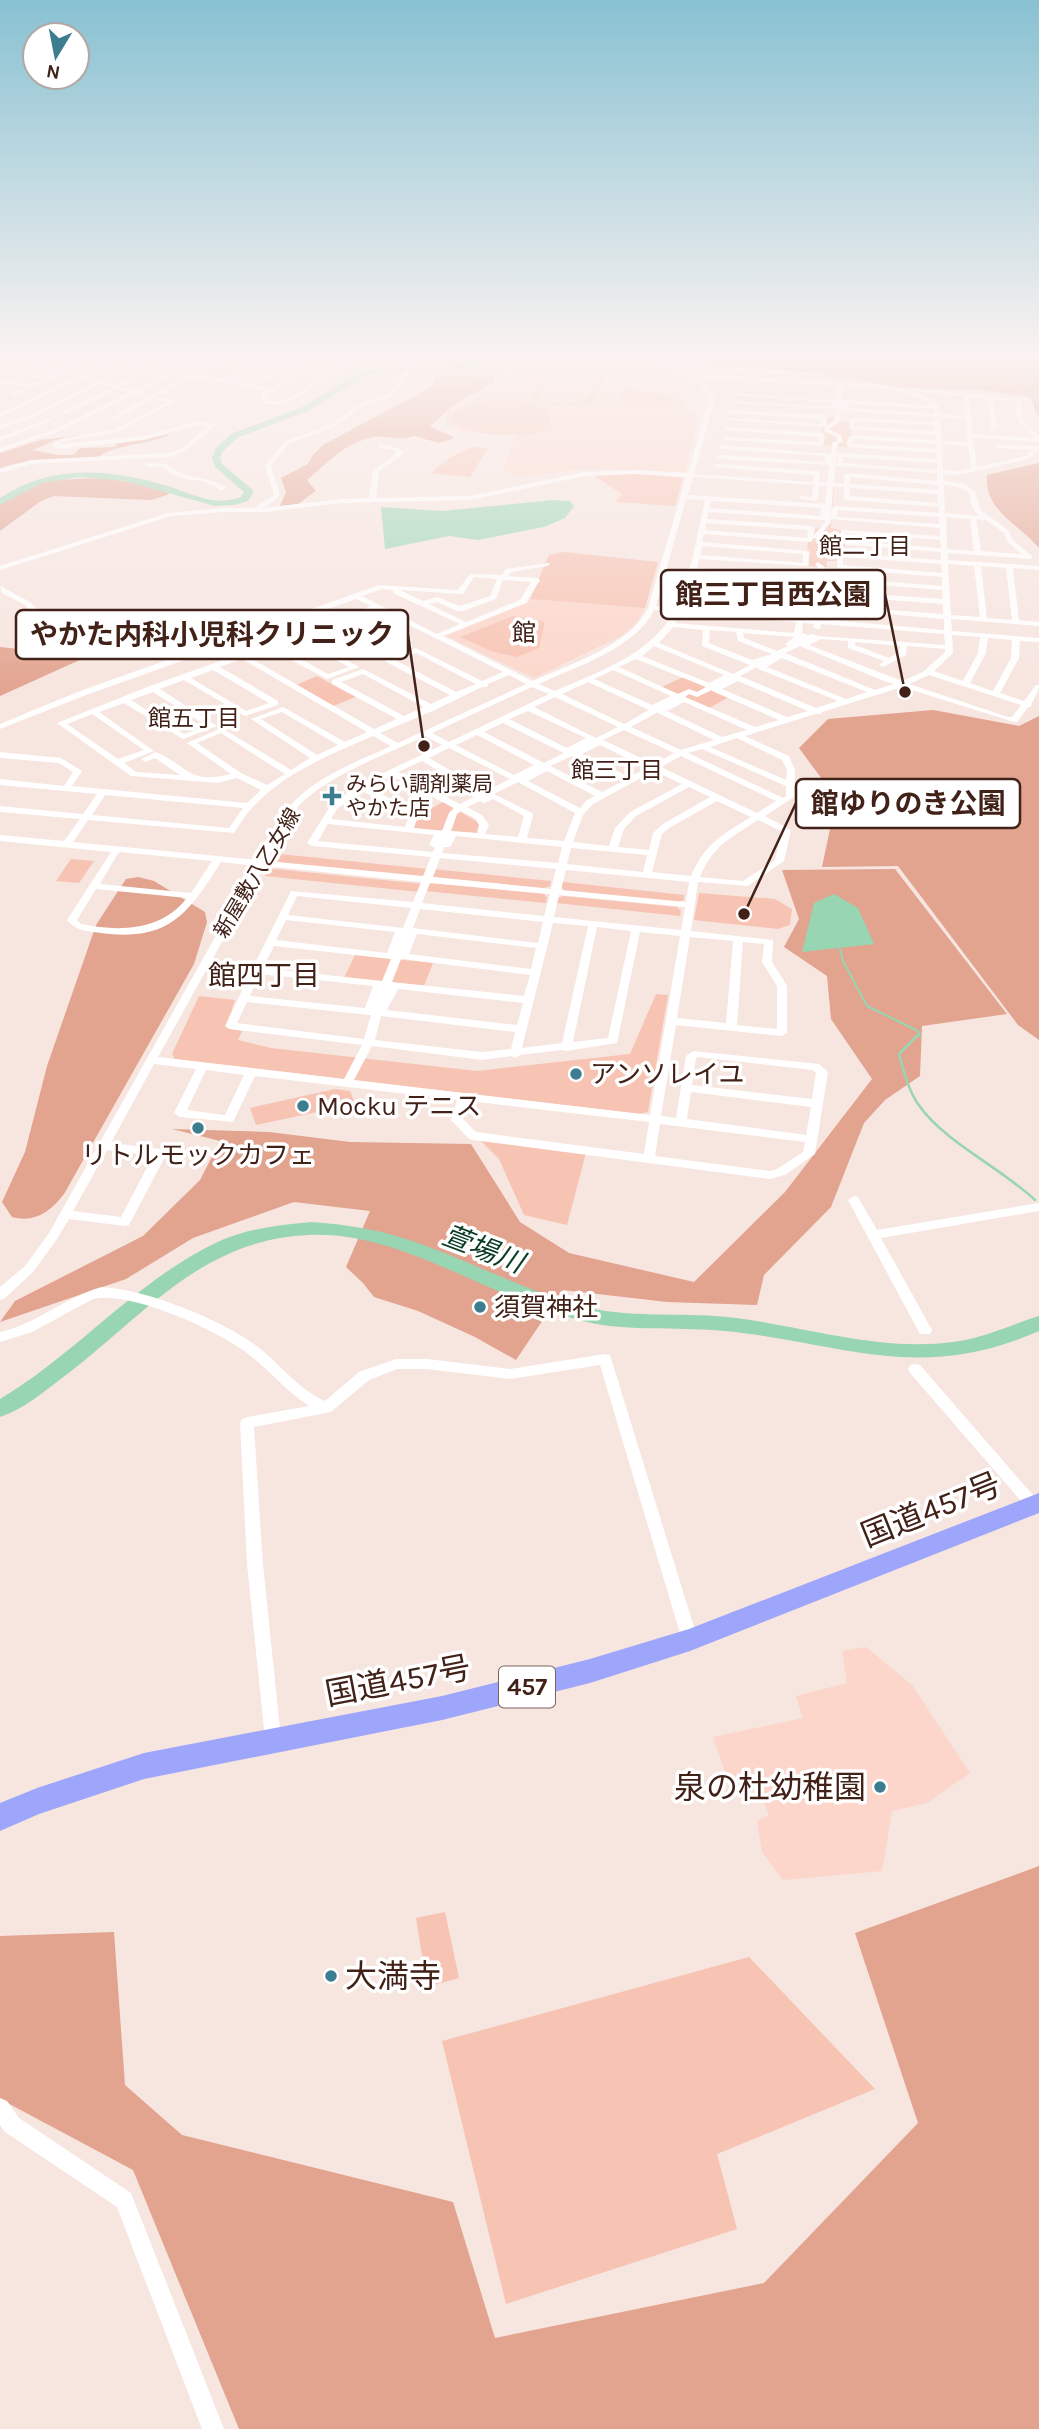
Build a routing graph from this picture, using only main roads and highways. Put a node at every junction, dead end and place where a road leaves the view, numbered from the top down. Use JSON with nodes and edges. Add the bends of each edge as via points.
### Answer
{"nodes":[{"id":1,"x":1036,"y":1504,"type":"edge"},
{"id":2,"x":0,"y":1817,"type":"edge"}],
"edges":[{"from":1,"to":2,"type":"highway","name":"国道457号","number":"457","via":[[690,1640],[590,1671],[442,1708],[144,1766]]}]}
